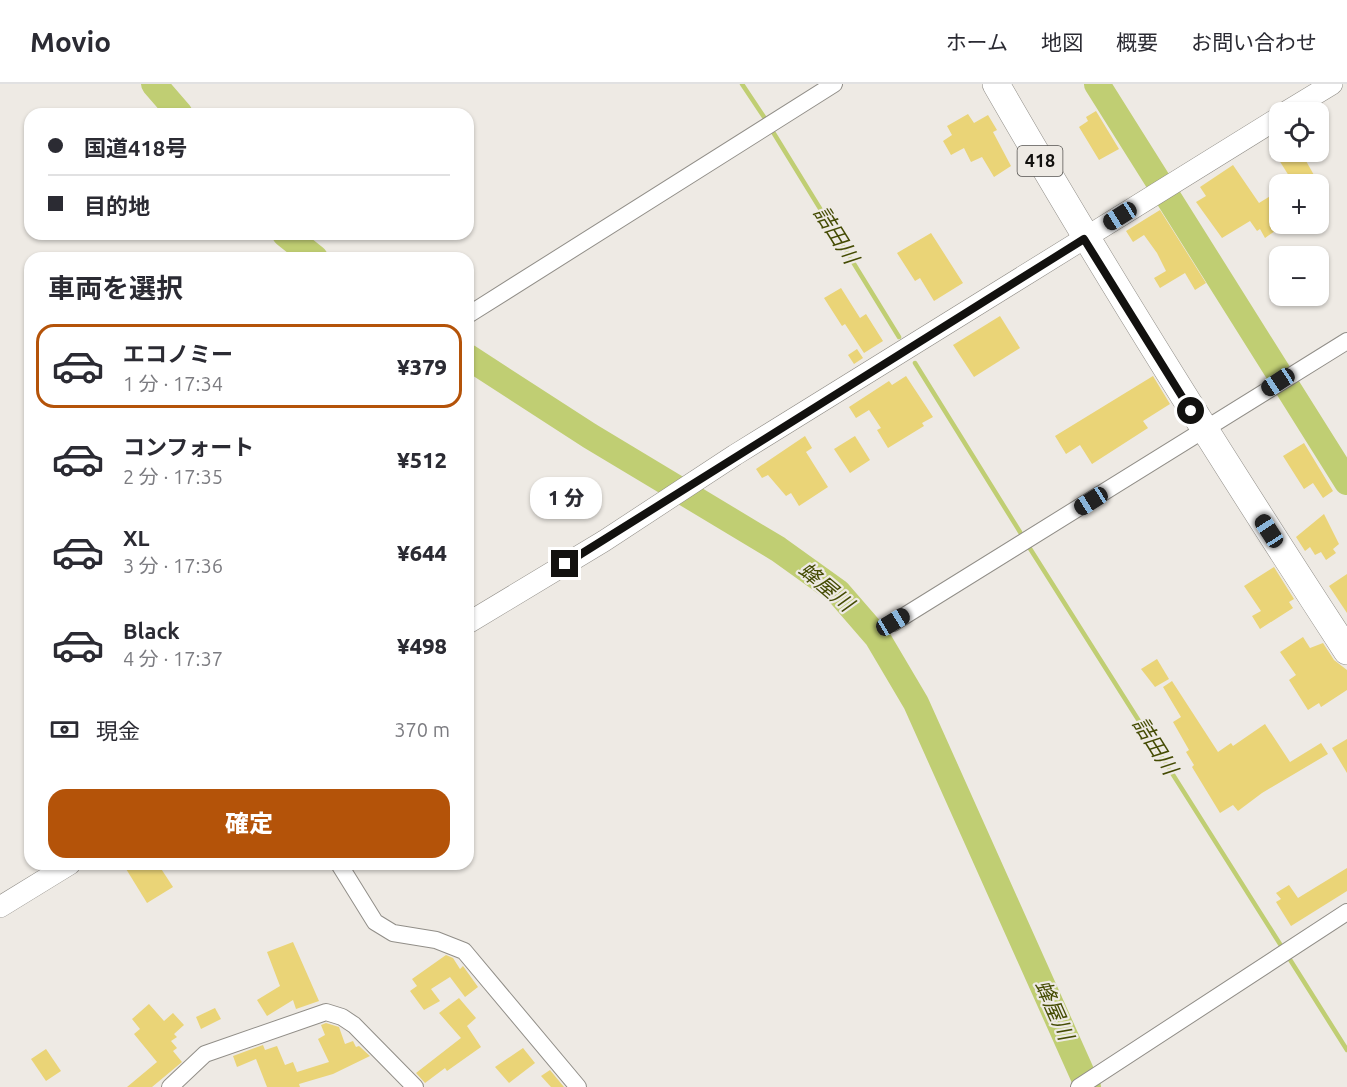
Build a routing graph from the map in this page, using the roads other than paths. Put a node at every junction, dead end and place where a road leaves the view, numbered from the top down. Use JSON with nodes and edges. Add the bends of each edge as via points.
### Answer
{"nodes":[{"id":1,"x":834,"y":84,"type":"edge"},
{"id":2,"x":996,"y":84,"type":"edge"},
{"id":3,"x":1332,"y":84,"type":"edge"},
{"id":4,"x":1302,"y":102,"type":"edge"},
{"id":5,"x":1269,"y":124,"type":"edge"},
{"id":6,"x":1084,"y":239,"type":"junction"},
{"id":7,"x":474,"y":311,"type":"edge"},
{"id":8,"x":1347,"y":341,"type":"edge"},
{"id":9,"x":1203,"y":431,"type":"junction"},
{"id":10,"x":474,"y":619,"type":"edge"},
{"id":11,"x":893,"y":622,"type":"dead end"},
{"id":12,"x":1347,"y":651,"type":"edge"},
{"id":13,"x":60,"y":870,"type":"edge"},
{"id":14,"x":343,"y":870,"type":"edge"},
{"id":15,"x":0,"y":907,"type":"edge"},
{"id":16,"x":1347,"y":912,"type":"edge"},
{"id":17,"x":170,"y":1087,"type":"edge"},
{"id":18,"x":415,"y":1087,"type":"edge"},
{"id":19,"x":578,"y":1087,"type":"edge"},
{"id":20,"x":1079,"y":1087,"type":"edge"}],
"edges":[{"from":1,"to":7,"type":"street"},
{"from":2,"to":6,"type":"highway","number":"418"},
{"from":3,"to":4,"type":"street"},
{"from":5,"to":6,"type":"street"},
{"from":6,"to":9,"type":"highway","number":"418"},
{"from":6,"to":10,"type":"street"},
{"from":8,"to":9,"type":"street"},
{"from":9,"to":11,"type":"street"},
{"from":9,"to":12,"type":"highway","number":"418"},
{"from":13,"to":15,"type":"street"},
{"from":14,"to":19,"type":"street","via":[[375,922],[393,933],[436,940],[464,951]]},
{"from":16,"to":20,"type":"street"},
{"from":17,"to":18,"type":"street","via":[[205,1054],[326,1012],[354,1025]]}]}
